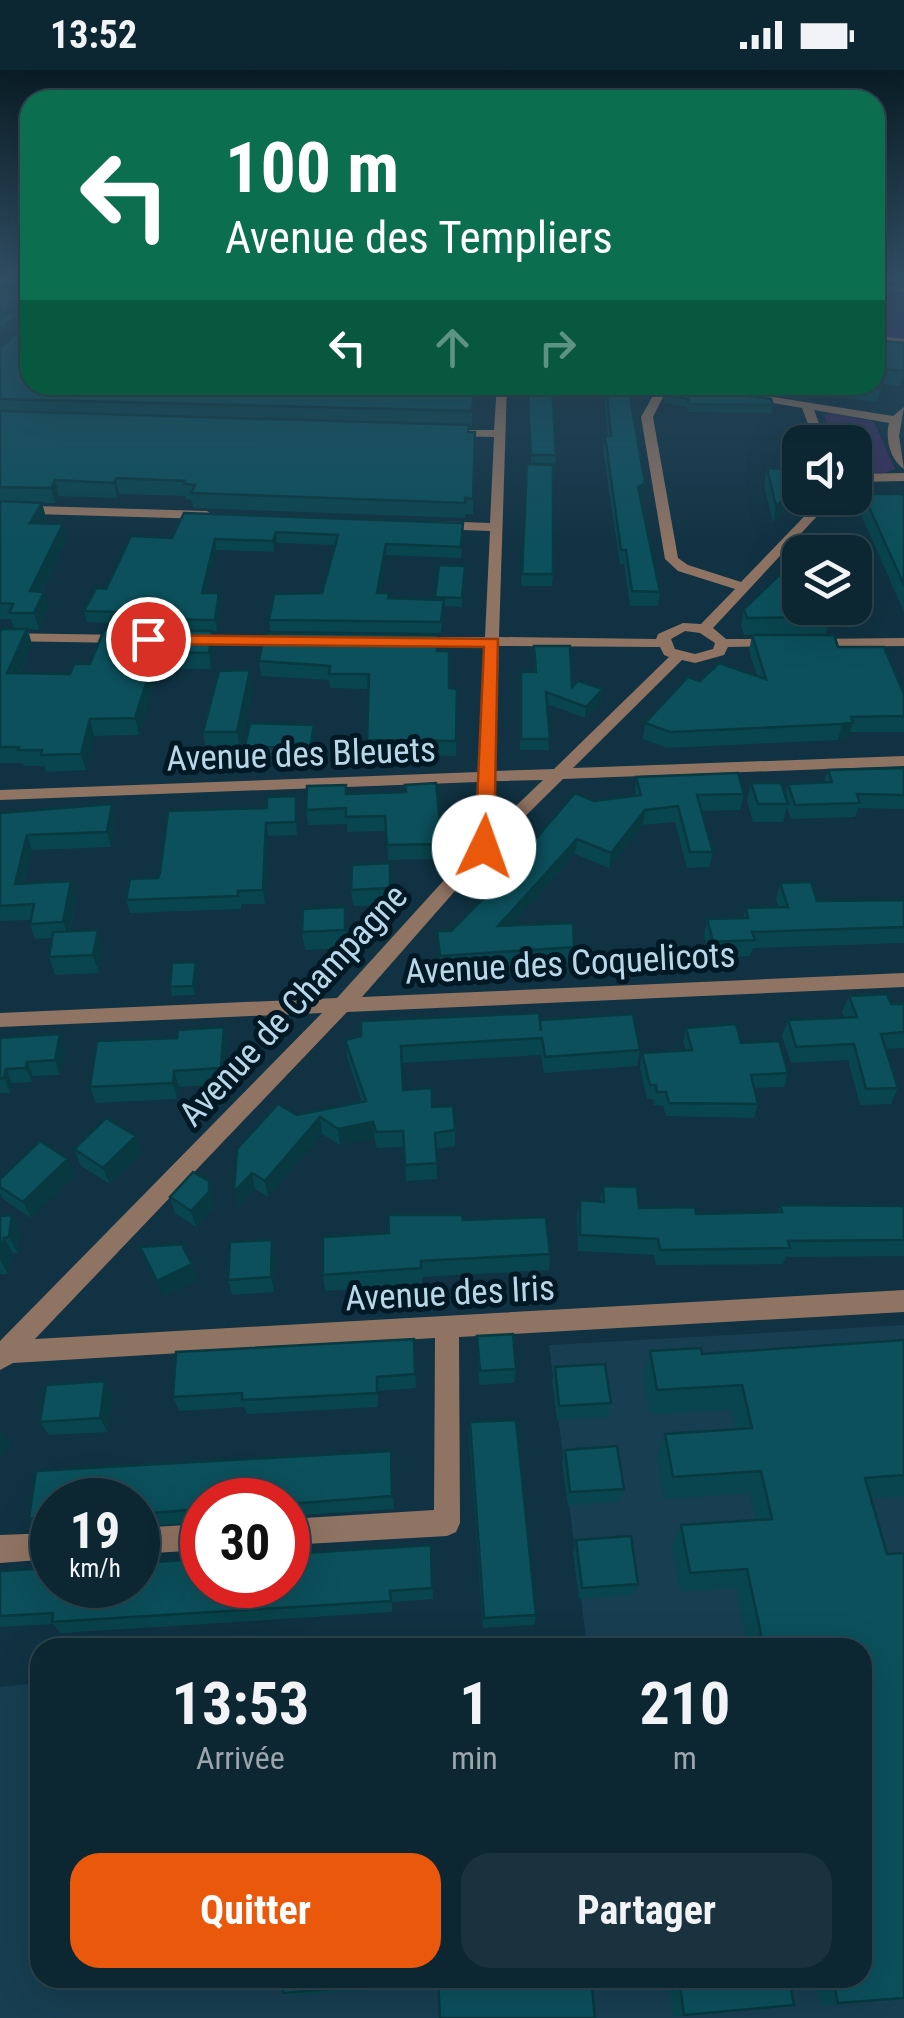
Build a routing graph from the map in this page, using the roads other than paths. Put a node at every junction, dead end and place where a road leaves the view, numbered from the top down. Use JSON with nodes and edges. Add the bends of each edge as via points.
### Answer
{"nodes":[{"id":1,"x":501,"y":395,"type":"edge"},
{"id":2,"x":658,"y":395,"type":"edge"},
{"id":3,"x":742,"y":395,"type":"edge"},
{"id":4,"x":806,"y":404,"type":"junction"},
{"id":5,"x":904,"y":410,"type":"edge"},
{"id":6,"x":894,"y":420,"type":"junction"},
{"id":7,"x":814,"y":425,"type":"edge"},
{"id":8,"x":428,"y":432,"type":"edge"},
{"id":9,"x":498,"y":434,"type":"junction"},
{"id":10,"x":904,"y":465,"type":"edge"},
{"id":11,"x":904,"y":477,"type":"edge"},
{"id":12,"x":872,"y":478,"type":"edge"},
{"id":13,"x":0,"y":509,"type":"edge"},
{"id":14,"x":812,"y":515,"type":"edge"},
{"id":15,"x":219,"y":516,"type":"edge"},
{"id":16,"x":424,"y":524,"type":"edge"},
{"id":17,"x":494,"y":527,"type":"junction"},
{"id":18,"x":743,"y":587,"type":"junction"},
{"id":19,"x":704,"y":629,"type":"junction"},
{"id":20,"x":0,"y":637,"type":"edge"},
{"id":21,"x":134,"y":639,"type":"edge"},
{"id":22,"x":173,"y":639,"type":"edge"},
{"id":23,"x":308,"y":640,"type":"edge"},
{"id":24,"x":404,"y":641,"type":"edge"},
{"id":25,"x":492,"y":642,"type":"junction"},
{"id":26,"x":904,"y":642,"type":"edge"},
{"id":27,"x":722,"y":643,"type":"junction"},
{"id":28,"x":670,"y":650,"type":"junction"},
{"id":29,"x":904,"y":761,"type":"edge"},
{"id":30,"x":558,"y":774,"type":"junction"},
{"id":31,"x":487,"y":778,"type":"junction"},
{"id":32,"x":0,"y":795,"type":"edge"},
{"id":33,"x":484,"y":847,"type":"junction"},
{"id":34,"x":904,"y":980,"type":"edge"},
{"id":35,"x":340,"y":1006,"type":"junction"},
{"id":36,"x":0,"y":1020,"type":"edge"},
{"id":37,"x":904,"y":1301,"type":"edge"},
{"id":38,"x":447,"y":1329,"type":"junction"},
{"id":39,"x":2,"y":1354,"type":"edge"},
{"id":40,"x":310,"y":1531,"type":"edge"},
{"id":41,"x":30,"y":1547,"type":"edge"},
{"id":42,"x":0,"y":1549,"type":"edge"}],
"edges":[{"from":1,"to":9,"type":"street"},
{"from":2,"to":18,"type":"street","via":[[647,417],[672,559]]},
{"from":3,"to":4,"type":"street"},
{"from":4,"to":6,"type":"street"},
{"from":4,"to":7,"type":"street"},
{"from":5,"to":6,"type":"street"},
{"from":6,"to":10,"type":"street","via":[[895,448]]},
{"from":8,"to":9,"type":"street"},
{"from":9,"to":17,"type":"street"},
{"from":11,"to":12,"type":"street"},
{"from":13,"to":15,"type":"street"},
{"from":14,"to":18,"type":"street"},
{"from":16,"to":17,"type":"street"},
{"from":17,"to":25,"type":"street"},
{"from":18,"to":19,"type":"street"},
{"from":19,"to":27,"type":"street"},
{"from":19,"to":28,"type":"street","via":[[674,629],[663,636]]},
{"from":20,"to":21,"type":"street"},
{"from":22,"to":23,"type":"street"},
{"from":24,"to":25,"type":"street"},
{"from":25,"to":28,"type":"street"},
{"from":25,"to":31,"type":"street"},
{"from":26,"to":27,"type":"street"},
{"from":27,"to":28,"type":"street","via":[[705,659]]},
{"from":28,"to":30,"type":"street","name":"Avenue de Champagne"},
{"from":29,"to":30,"type":"street","name":"Avenue des Bleuets"},
{"from":30,"to":31,"type":"street","name":"Avenue des Bleuets"},
{"from":30,"to":33,"type":"street","name":"Avenue de Champagne"},
{"from":31,"to":32,"type":"street","name":"Avenue des Bleuets"},
{"from":31,"to":33,"type":"street"},
{"from":33,"to":35,"type":"street","name":"Avenue de Champagne"},
{"from":34,"to":35,"type":"street","name":"Avenue des Coquelicots"},
{"from":35,"to":36,"type":"street","name":"Avenue des Coquelicots"},
{"from":35,"to":39,"type":"street","name":"Avenue de Champagne"},
{"from":37,"to":38,"type":"street","name":"Avenue des Iris"},
{"from":38,"to":39,"type":"street","name":"Avenue des Iris"},
{"from":38,"to":40,"type":"street","via":[[447,1523]]},
{"from":41,"to":42,"type":"street"}]}
